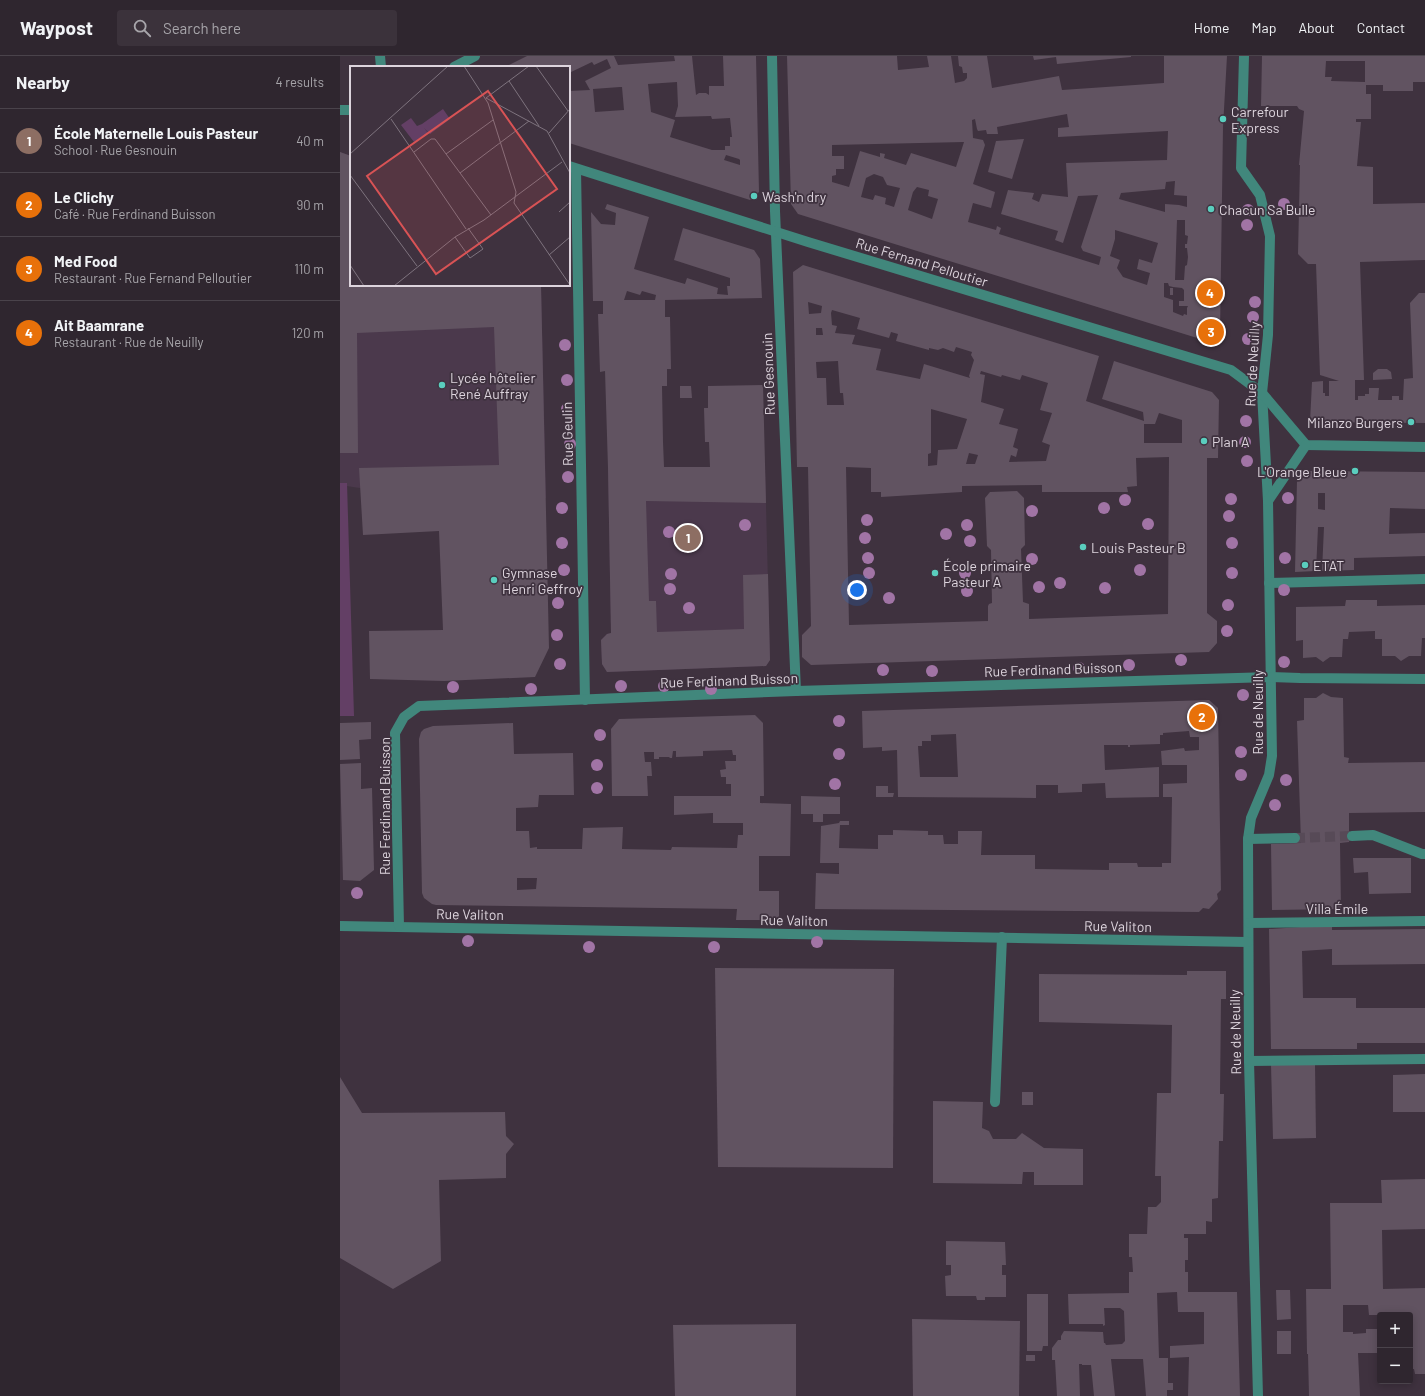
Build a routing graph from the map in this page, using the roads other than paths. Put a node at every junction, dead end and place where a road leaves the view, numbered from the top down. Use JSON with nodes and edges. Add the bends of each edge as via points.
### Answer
{"nodes":[{"id":1,"x":380,"y":56,"type":"edge"},
{"id":2,"x":475,"y":56,"type":"edge"},
{"id":3,"x":772,"y":56,"type":"edge"},
{"id":4,"x":1244,"y":56,"type":"edge"},
{"id":5,"x":381,"y":66,"type":"edge"},
{"id":6,"x":456,"y":66,"type":"edge"},
{"id":7,"x":573,"y":167,"type":"edge"},
{"id":8,"x":776,"y":231,"type":"junction"},
{"id":9,"x":1262,"y":393,"type":"junction"},
{"id":10,"x":1306,"y":445,"type":"junction"},
{"id":11,"x":1425,"y":446,"type":"edge"},
{"id":12,"x":1268,"y":501,"type":"junction"},
{"id":13,"x":1425,"y":579,"type":"edge"},
{"id":14,"x":1269,"y":583,"type":"junction"},
{"id":15,"x":1271,"y":677,"type":"junction"},
{"id":16,"x":1425,"y":679,"type":"edge"},
{"id":17,"x":796,"y":691,"type":"junction"},
{"id":18,"x":585,"y":700,"type":"junction"},
{"id":19,"x":1352,"y":836,"type":"tunnel mouth"},
{"id":20,"x":1295,"y":838,"type":"tunnel mouth"},
{"id":21,"x":1248,"y":839,"type":"junction"},
{"id":22,"x":1425,"y":854,"type":"edge"},
{"id":23,"x":1425,"y":921,"type":"edge"},
{"id":24,"x":1249,"y":923,"type":"junction"},
{"id":25,"x":340,"y":926,"type":"edge"},
{"id":26,"x":400,"y":926,"type":"junction"},
{"id":27,"x":1002,"y":938,"type":"junction"},
{"id":28,"x":1248,"y":942,"type":"junction"},
{"id":29,"x":1425,"y":1059,"type":"edge"},
{"id":30,"x":1249,"y":1061,"type":"junction"},
{"id":31,"x":995,"y":1102,"type":"dead end"},
{"id":32,"x":1258,"y":1396,"type":"edge"}],
"edges":[{"from":1,"to":5,"type":"street"},
{"from":2,"to":6,"type":"street"},
{"from":3,"to":8,"type":"street","name":"Rue Gesnouin"},
{"from":4,"to":9,"type":"street","name":"Rue de Neuilly","via":[[1241,168],[1260,195],[1270,236],[1268,335]]},
{"from":7,"to":8,"type":"street","name":"Rue Fernand Pelloutier"},
{"from":7,"to":18,"type":"street","name":"Rue Geulin"},
{"from":8,"to":9,"type":"street","name":"Rue Fernand Pelloutier","via":[[1231,370]]},
{"from":8,"to":17,"type":"street","name":"Rue Gesnouin"},
{"from":9,"to":10,"type":"street","name":"Rue Fernand Pelloutier"},
{"from":9,"to":12,"type":"street","name":"Rue de Neuilly"},
{"from":10,"to":11,"type":"street"},
{"from":10,"to":12,"type":"street"},
{"from":12,"to":14,"type":"street","name":"Rue de Neuilly"},
{"from":13,"to":14,"type":"street"},
{"from":14,"to":15,"type":"street","name":"Rue de Neuilly"},
{"from":15,"to":16,"type":"street","name":"Rue Ferdinand Buisson"},
{"from":15,"to":17,"type":"street","name":"Rue Ferdinand Buisson"},
{"from":15,"to":21,"type":"street","name":"Rue de Neuilly","via":[[1272,756],[1268,775],[1251,818]]},
{"from":17,"to":18,"type":"street","name":"Rue Ferdinand Buisson"},
{"from":18,"to":26,"type":"street","name":"Rue Ferdinand Buisson","via":[[419,706],[404,717],[395,733]]},
{"from":19,"to":22,"type":"street","via":[[1373,836]]},
{"from":20,"to":21,"type":"street"},
{"from":21,"to":24,"type":"street","name":"Rue de Neuilly"},
{"from":23,"to":24,"type":"street","name":"Villa Émile"},
{"from":24,"to":28,"type":"street","name":"Rue de Neuilly"},
{"from":25,"to":26,"type":"street","name":"Rue Valiton"},
{"from":26,"to":27,"type":"street","name":"Rue Valiton"},
{"from":27,"to":28,"type":"street","name":"Rue Valiton"},
{"from":27,"to":31,"type":"street"},
{"from":28,"to":30,"type":"street","name":"Rue de Neuilly"},
{"from":29,"to":30,"type":"street"},
{"from":30,"to":32,"type":"street","name":"Rue de Neuilly"}]}
